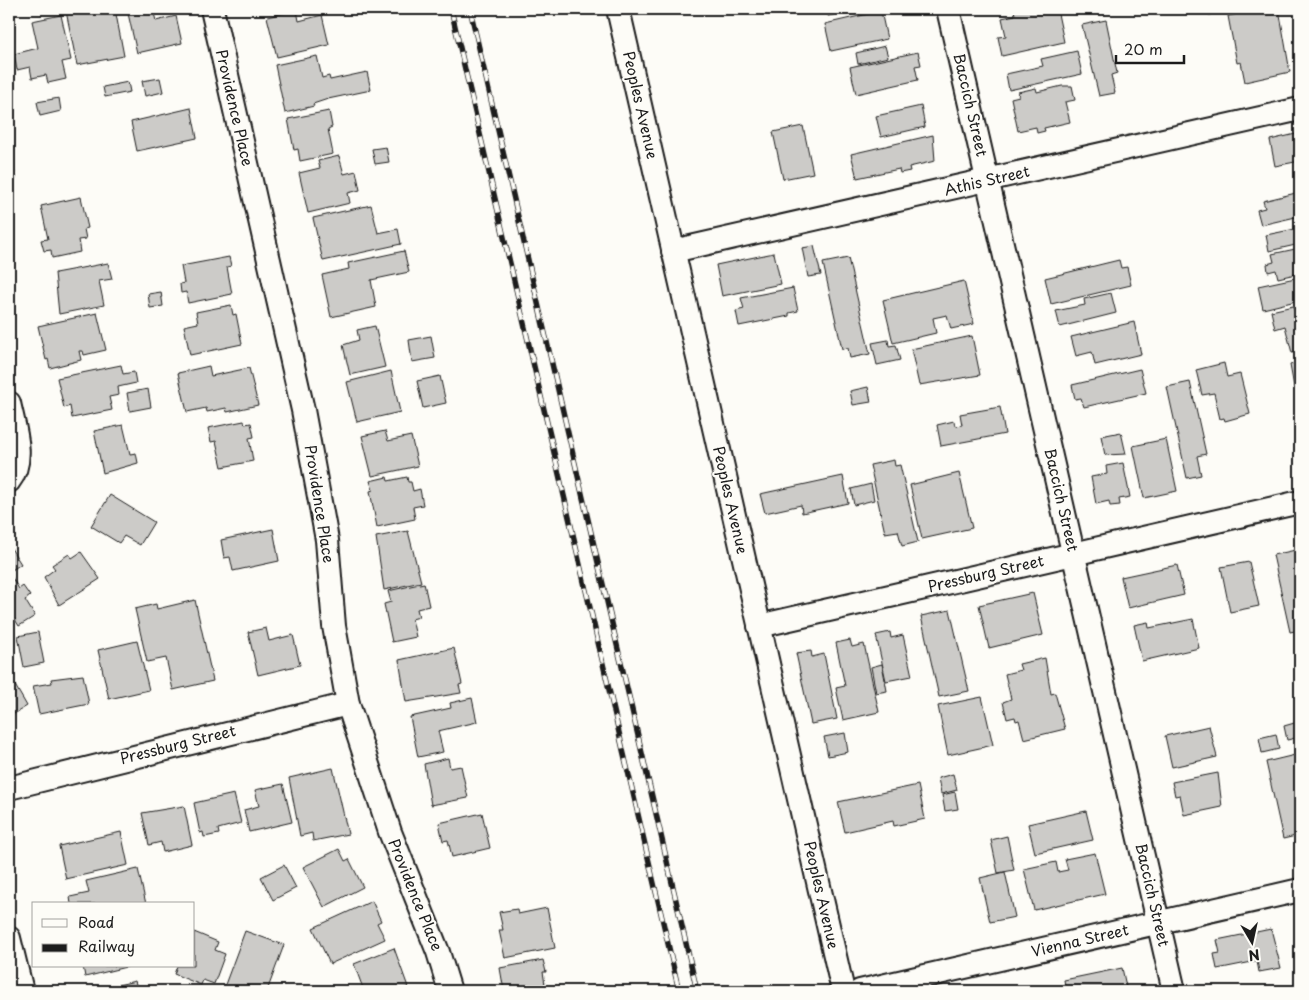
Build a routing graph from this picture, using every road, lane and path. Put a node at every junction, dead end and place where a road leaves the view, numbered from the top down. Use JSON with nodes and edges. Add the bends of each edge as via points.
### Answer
{"nodes":[{"id":1,"x":212,"y":9,"type":"edge"},
{"id":2,"x":618,"y":9,"type":"edge"},
{"id":3,"x":948,"y":9,"type":"edge"},
{"id":4,"x":1300,"y":109,"type":"edge"},
{"id":5,"x":987,"y":181,"type":"junction"},
{"id":6,"x":673,"y":251,"type":"junction"},
{"id":7,"x":9,"y":403,"type":"edge"},
{"id":8,"x":9,"y":481,"type":"edge"},
{"id":9,"x":1300,"y":502,"type":"edge"},
{"id":10,"x":1074,"y":554,"type":"junction"},
{"id":11,"x":759,"y":626,"type":"junction"},
{"id":12,"x":348,"y":704,"type":"junction"},
{"id":13,"x":9,"y":788,"type":"edge"},
{"id":14,"x":1300,"y":890,"type":"edge"},
{"id":15,"x":1158,"y":922,"type":"junction"},
{"id":16,"x":9,"y":938,"type":"edge"},
{"id":17,"x":22,"y":991,"type":"edge"},
{"id":18,"x":450,"y":991,"type":"edge"},
{"id":19,"x":843,"y":991,"type":"edge"},
{"id":20,"x":860,"y":991,"type":"edge"},
{"id":21,"x":1174,"y":991,"type":"edge"}],
"edges":[{"from":1,"to":12,"type":"street","name":"Providence Place","via":[[303,410],[327,540],[334,626]]},
{"from":2,"to":6,"type":"street","name":"Peoples Avenue"},
{"from":3,"to":5,"type":"street","name":"Baccich Street"},
{"from":4,"to":5,"type":"street","name":"Athis Street"},
{"from":5,"to":6,"type":"street","name":"Athis Street"},
{"from":5,"to":10,"type":"street","name":"Baccich Street"},
{"from":6,"to":11,"type":"street","name":"Peoples Avenue"},
{"from":7,"to":8,"type":"street","via":[[18,451],[17,466]]},
{"from":9,"to":10,"type":"street","name":"Pressburg Street"},
{"from":10,"to":11,"type":"street","name":"Pressburg Street"},
{"from":10,"to":15,"type":"street","name":"Baccich Street"},
{"from":11,"to":19,"type":"street","name":"Peoples Avenue"},
{"from":12,"to":13,"type":"street","name":"Pressburg Street"},
{"from":12,"to":18,"type":"street","name":"Providence Place","via":[[390,832],[438,952]]},
{"from":14,"to":15,"type":"street","name":"Vienna Street"},
{"from":15,"to":20,"type":"street","name":"Vienna Street"},
{"from":15,"to":21,"type":"street","name":"Baccich Street"},
{"from":16,"to":17,"type":"street"}]}
